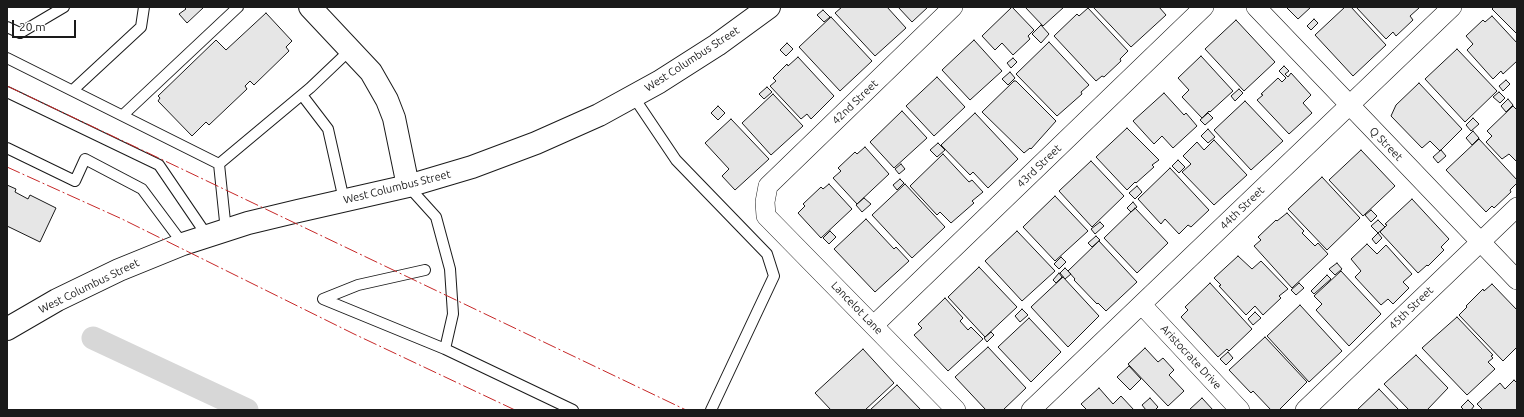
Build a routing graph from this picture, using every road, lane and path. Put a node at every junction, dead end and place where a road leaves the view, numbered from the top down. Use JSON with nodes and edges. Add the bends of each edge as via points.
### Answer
{"nodes":[{"id":1,"x":64,"y":7,"type":"edge"},
{"id":2,"x":144,"y":7,"type":"edge"},
{"id":3,"x":238,"y":7,"type":"edge"},
{"id":4,"x":310,"y":7,"type":"edge"},
{"id":5,"x":769,"y":7,"type":"edge"},
{"id":6,"x":953,"y":7,"type":"edge"},
{"id":7,"x":1204,"y":7,"type":"edge"},
{"id":8,"x":1256,"y":7,"type":"edge"},
{"id":9,"x":1452,"y":7,"type":"edge"},
{"id":10,"x":7,"y":28,"type":"edge"},
{"id":11,"x":350,"y":50,"type":"junction"},
{"id":12,"x":7,"y":58,"type":"edge"},
{"id":13,"x":73,"y":90,"type":"junction"},
{"id":14,"x":7,"y":92,"type":"edge"},
{"id":15,"x":302,"y":95,"type":"junction"},
{"id":16,"x":633,"y":96,"type":"junction"},
{"id":17,"x":1349,"y":104,"type":"junction"},
{"id":18,"x":123,"y":115,"type":"junction"},
{"id":19,"x":7,"y":148,"type":"edge"},
{"id":20,"x":219,"y":164,"type":"junction"},
{"id":21,"x":408,"y":186,"type":"junction"},
{"id":22,"x":344,"y":200,"type":"junction"},
{"id":23,"x":765,"y":202,"type":"joint"},
{"id":24,"x":1517,"y":207,"type":"edge"},
{"id":25,"x":217,"y":234,"type":"junction"},
{"id":26,"x":1480,"y":242,"type":"junction"},
{"id":27,"x":183,"y":244,"type":"junction"},
{"id":28,"x":425,"y":270,"type":"dead end"},
{"id":29,"x":1517,"y":280,"type":"edge"},
{"id":30,"x":1142,"y":305,"type":"junction"},
{"id":31,"x":874,"y":325,"type":"junction"},
{"id":32,"x":7,"y":329,"type":"edge"},
{"id":33,"x":445,"y":349,"type":"junction"},
{"id":34,"x":573,"y":410,"type":"edge"},
{"id":35,"x":710,"y":410,"type":"edge"},
{"id":36,"x":956,"y":410,"type":"edge"},
{"id":37,"x":1031,"y":410,"type":"edge"},
{"id":38,"x":1240,"y":410,"type":"edge"},
{"id":39,"x":1305,"y":410,"type":"edge"}],
"edges":[{"from":1,"to":10,"type":"lane","via":[[20,33]]},
{"from":2,"to":13,"type":"lane","via":[[141,27]]},
{"from":3,"to":18,"type":"lane"},
{"from":4,"to":11,"type":"main road"},
{"from":5,"to":16,"type":"main road","name":"West Columbus Street","via":[[717,45]]},
{"from":6,"to":23,"type":"street","name":"42nd Street","via":[[768,186]]},
{"from":7,"to":31,"type":"street","name":"43rd Street"},
{"from":8,"to":17,"type":"street","name":"Q Street"},
{"from":9,"to":17,"type":"street","name":"44th Street"},
{"from":11,"to":15,"type":"lane"},
{"from":11,"to":21,"type":"main road","via":[[371,72],[387,100],[394,118]]},
{"from":12,"to":13,"type":"lane"},
{"from":13,"to":18,"type":"lane"},
{"from":14,"to":25,"type":"lane","via":[[158,165]]},
{"from":15,"to":20,"type":"lane"},
{"from":15,"to":22,"type":"lane","via":[[328,129]]},
{"from":16,"to":21,"type":"main road","name":"West Columbus Street","via":[[536,143],[472,167]]},
{"from":16,"to":35,"type":"lane","via":[[676,160],[767,254],[774,276]]},
{"from":17,"to":26,"type":"street","name":"Q Street"},
{"from":17,"to":30,"type":"street","name":"44th Street"},
{"from":18,"to":20,"type":"lane"},
{"from":19,"to":27,"type":"lane","via":[[74,181],[85,159],[142,189]]},
{"from":20,"to":25,"type":"lane"},
{"from":21,"to":22,"type":"main road","name":"West Columbus Street"},
{"from":21,"to":33,"type":"lane","via":[[436,217],[450,269],[452,314]]},
{"from":22,"to":25,"type":"main road","name":"West Columbus Street"},
{"from":23,"to":31,"type":"street","name":"Lancelot Lane","via":[[766,216]]},
{"from":24,"to":26,"type":"street","name":"45th Street"},
{"from":25,"to":27,"type":"main road","name":"West Columbus Street"},
{"from":26,"to":29,"type":"street","name":"Q Street"},
{"from":26,"to":39,"type":"street","name":"45th Street"},
{"from":27,"to":32,"type":"main road","name":"West Columbus Street","via":[[119,270],[57,300]]},
{"from":28,"to":33,"type":"lane","via":[[358,284],[323,299]]},
{"from":30,"to":37,"type":"street","name":"44th Street"},
{"from":30,"to":38,"type":"street","name":"Aristocrate Drive"},
{"from":31,"to":36,"type":"street","name":"Lancelot Lane"},
{"from":33,"to":34,"type":"lane"}]}
